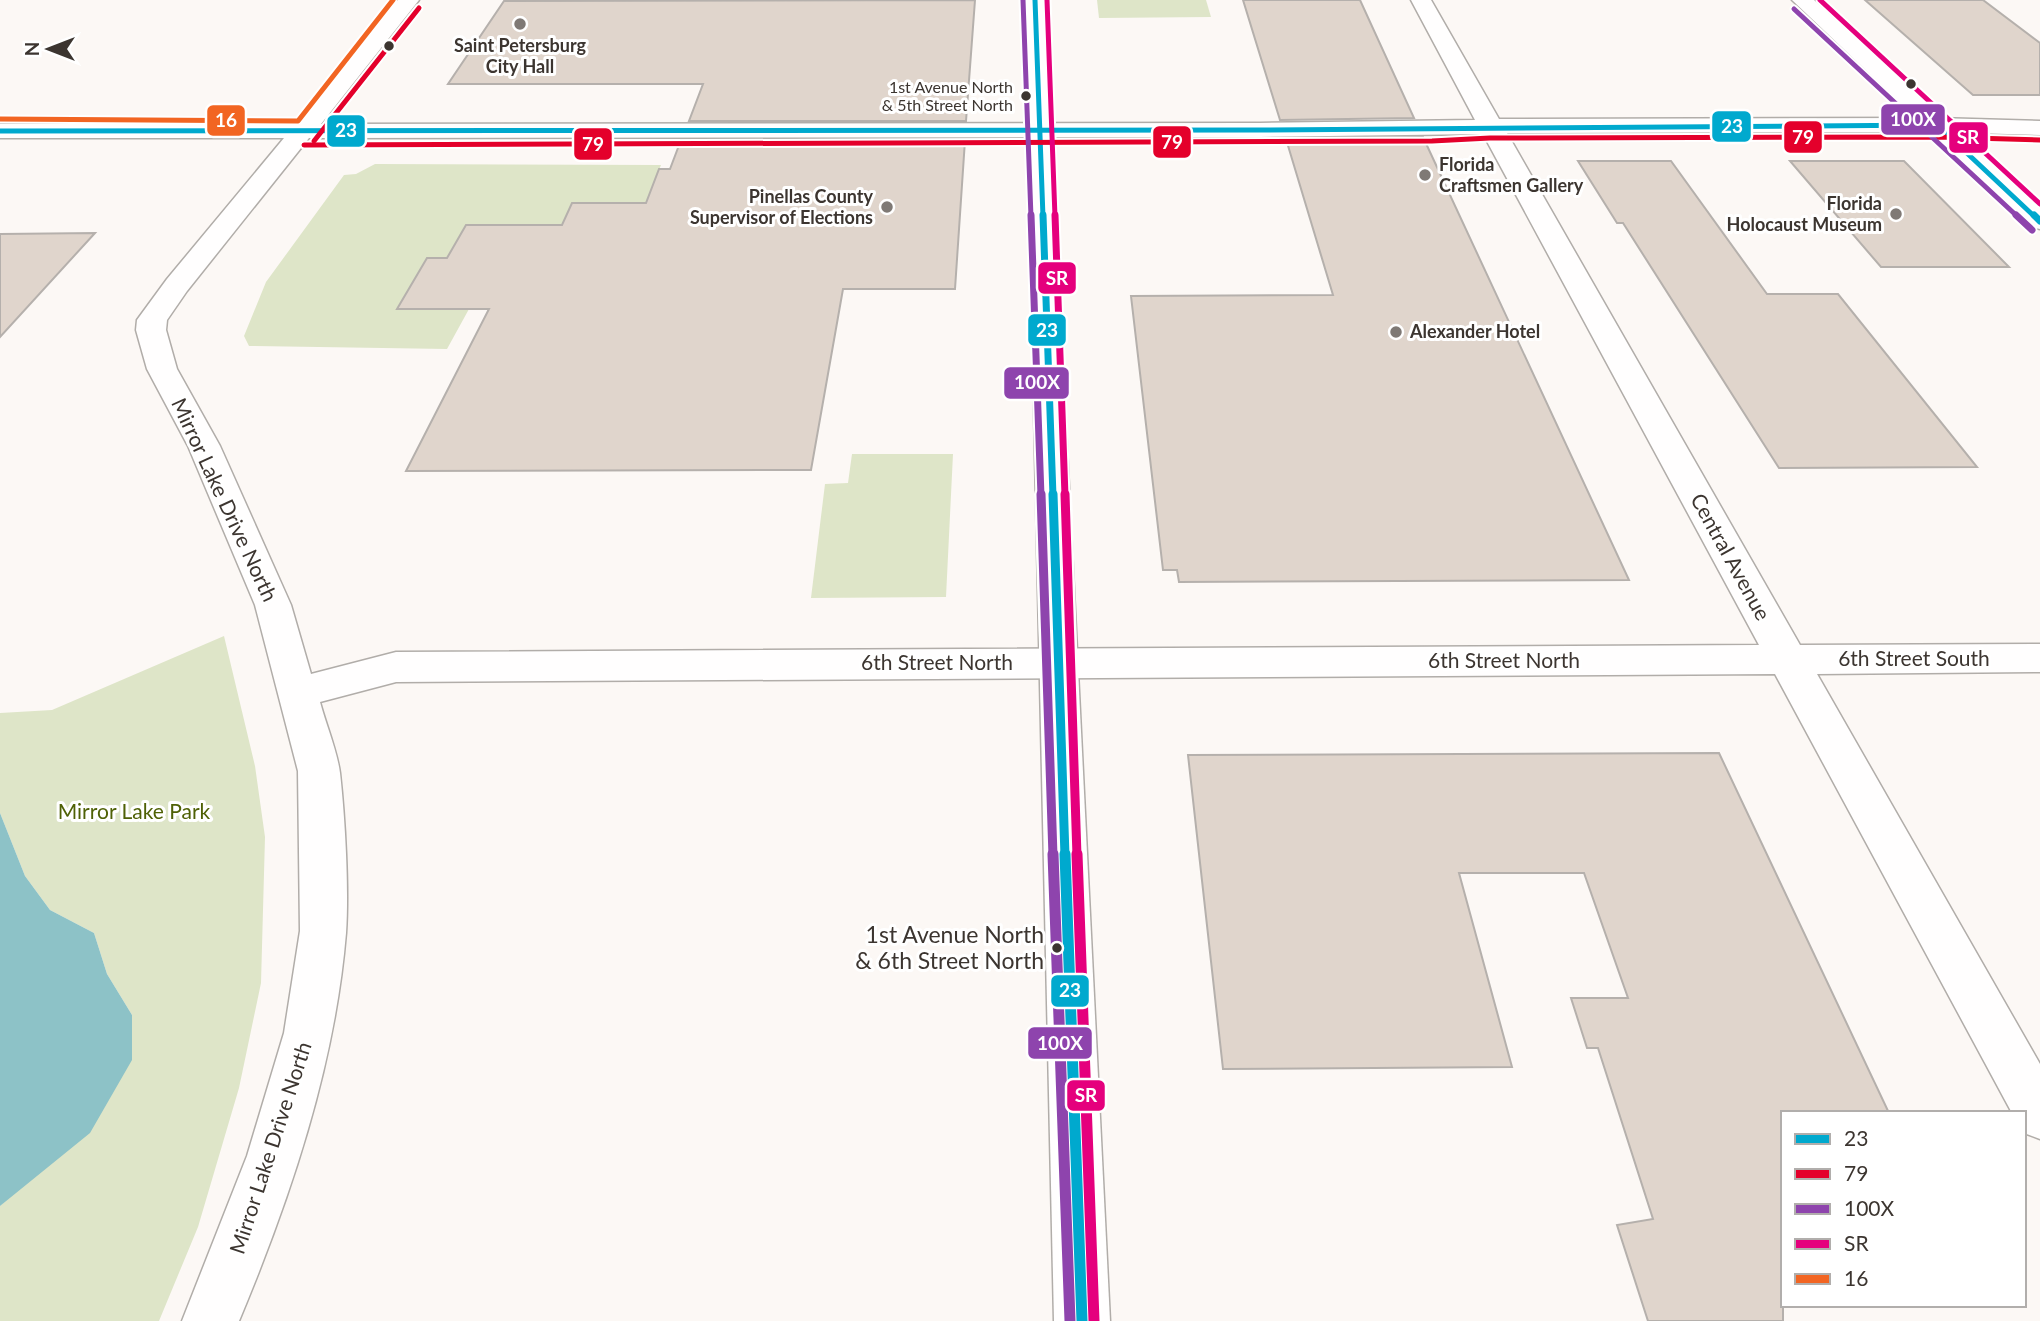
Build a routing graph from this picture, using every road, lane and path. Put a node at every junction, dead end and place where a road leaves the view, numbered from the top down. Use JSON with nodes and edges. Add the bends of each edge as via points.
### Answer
{"nodes":[{"id":1,"x":409,"y":0,"type":"edge"},
{"id":2,"x":1035,"y":0,"type":"edge"},
{"id":3,"x":1421,"y":0,"type":"edge"},
{"id":4,"x":1802,"y":0,"type":"edge"},
{"id":5,"x":1937,"y":125,"type":"junction"},
{"id":6,"x":1490,"y":126,"type":"junction"},
{"id":7,"x":2040,"y":128,"type":"edge"},
{"id":8,"x":0,"y":131,"type":"edge"},
{"id":9,"x":1040,"y":131,"type":"junction"},
{"id":10,"x":304,"y":133,"type":"junction"},
{"id":11,"x":2040,"y":221,"type":"edge"},
{"id":12,"x":2040,"y":658,"type":"edge"},
{"id":13,"x":1787,"y":659,"type":"junction"},
{"id":14,"x":1058,"y":662,"type":"junction"},
{"id":15,"x":299,"y":692,"type":"junction"},
{"id":16,"x":2040,"y":1114,"type":"edge"},
{"id":17,"x":210,"y":1321,"type":"edge"},
{"id":18,"x":1082,"y":1321,"type":"edge"}],
"edges":[{"from":1,"to":10,"type":"street","name":"Mirror Lake Drive North"},
{"from":2,"to":9,"type":"street"},
{"from":3,"to":6,"type":"street","name":"Central Avenue"},
{"from":4,"to":5,"type":"street"},
{"from":5,"to":6,"type":"street"},
{"from":5,"to":7,"type":"street"},
{"from":5,"to":11,"type":"street"},
{"from":6,"to":9,"type":"street"},
{"from":6,"to":13,"type":"street","name":"Central Avenue"},
{"from":8,"to":10,"type":"street"},
{"from":9,"to":10,"type":"street"},
{"from":9,"to":14,"type":"street"},
{"from":10,"to":15,"type":"street","name":"Mirror Lake Drive North","via":[[177,285],[152,320],[151,330],[162,369],[204,446],[273,605]]},
{"from":12,"to":13,"type":"street","name":"6th Street South"},
{"from":13,"to":14,"type":"street","name":"6th Street North"},
{"from":13,"to":16,"type":"street","name":"Central Avenue"},
{"from":14,"to":15,"type":"street","name":"6th Street North","via":[[396,667]]},
{"from":14,"to":18,"type":"street"},
{"from":15,"to":17,"type":"street","name":"Mirror Lake Drive North","via":[[319,771],[323,932],[308,1033],[273,1156]]}]}
